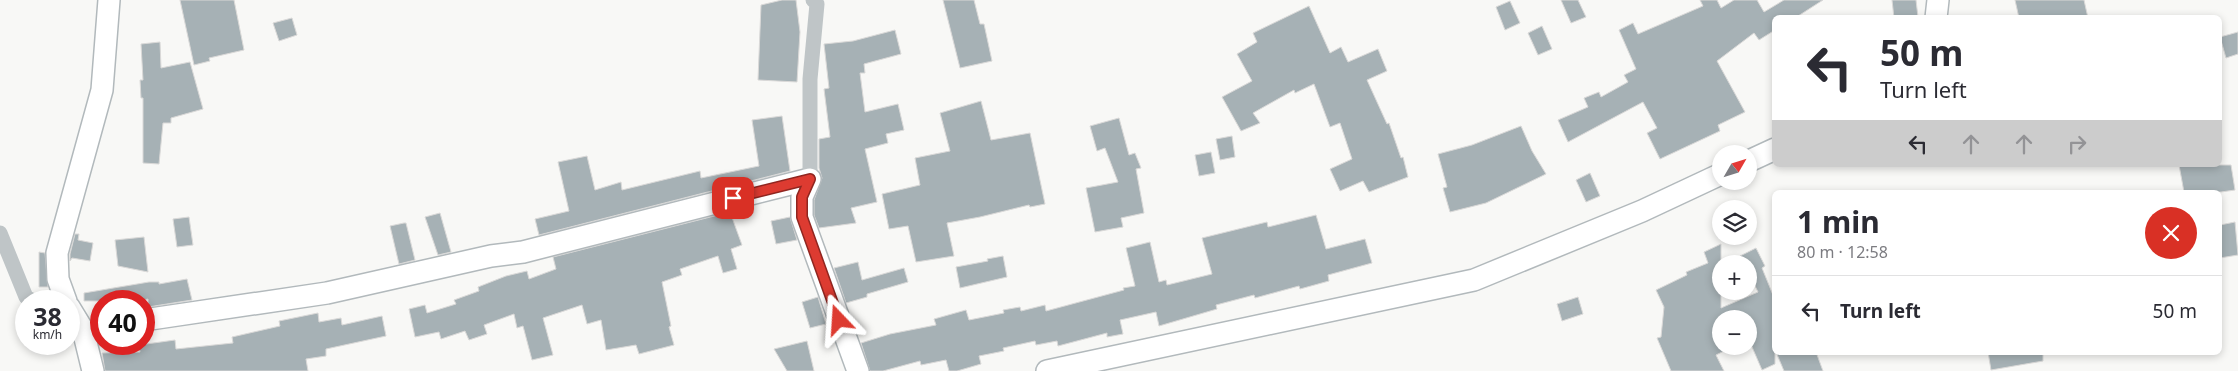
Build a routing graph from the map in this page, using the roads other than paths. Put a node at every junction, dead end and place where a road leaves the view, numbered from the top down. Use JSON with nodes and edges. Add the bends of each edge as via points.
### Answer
{"nodes":[{"id":1,"x":109,"y":0,"type":"edge"},
{"id":2,"x":813,"y":0,"type":"edge"},
{"id":3,"x":1938,"y":0,"type":"edge"},
{"id":4,"x":1936,"y":15,"type":"edge"},
{"id":5,"x":1772,"y":150,"type":"edge"},
{"id":6,"x":1758,"y":157,"type":"edge"},
{"id":7,"x":1712,"y":178,"type":"edge"},
{"id":8,"x":810,"y":179,"type":"junction"},
{"id":9,"x":0,"y":233,"type":"edge"},
{"id":10,"x":23,"y":290,"type":"edge"},
{"id":11,"x":62,"y":290,"type":"edge"},
{"id":12,"x":155,"y":318,"type":"edge"},
{"id":13,"x":84,"y":326,"type":"edge"},
{"id":14,"x":93,"y":371,"type":"edge"},
{"id":15,"x":858,"y":371,"type":"edge"},
{"id":16,"x":1047,"y":371,"type":"edge"}],
"edges":[{"from":1,"to":11,"type":"street","via":[[102,90],[57,253]]},
{"from":2,"to":8,"type":"street","via":[[816,4],[810,79]]},
{"from":3,"to":4,"type":"street"},
{"from":5,"to":6,"type":"street"},
{"from":7,"to":16,"type":"street","via":[[1642,211],[1474,280]]},
{"from":8,"to":12,"type":"street","via":[[523,252],[490,256],[327,293]]},
{"from":8,"to":15,"type":"street","via":[[802,197],[802,217]]},
{"from":9,"to":10,"type":"street"},
{"from":13,"to":14,"type":"street"}]}
